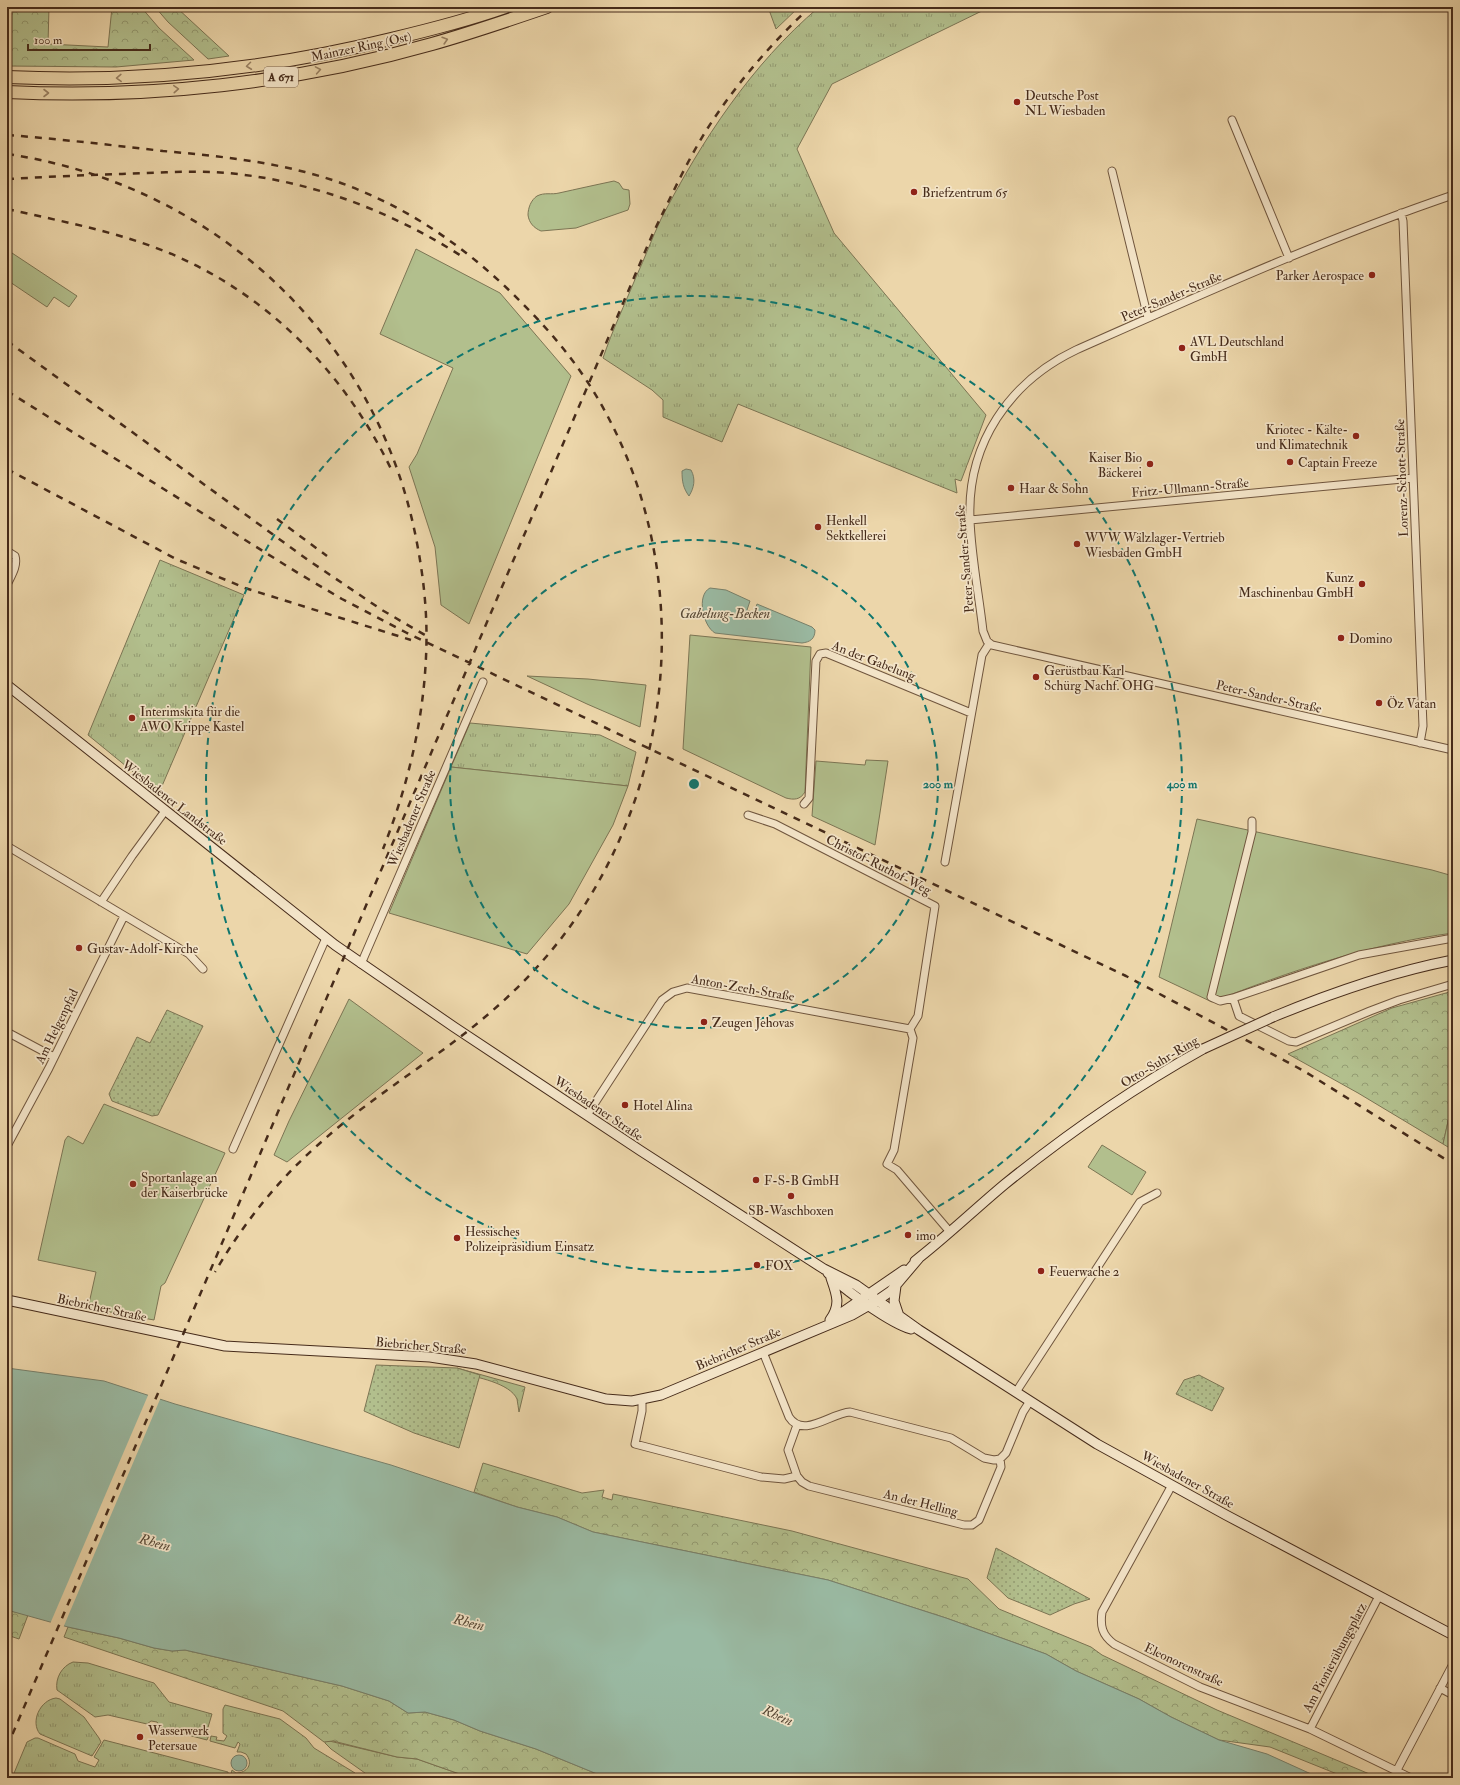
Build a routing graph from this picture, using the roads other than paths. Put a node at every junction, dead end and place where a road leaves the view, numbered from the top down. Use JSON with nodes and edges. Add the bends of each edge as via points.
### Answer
{"nodes":[{"id":1,"x":505,"y":7,"type":"edge"},
{"id":2,"x":547,"y":7,"type":"edge"},
{"id":3,"x":7,"y":77,"type":"edge"},
{"id":4,"x":7,"y":92,"type":"edge"},
{"id":5,"x":1232,"y":120,"type":"dead end"},
{"id":6,"x":1112,"y":171,"type":"dead end"},
{"id":7,"x":1453,"y":195,"type":"edge"},
{"id":8,"x":1401,"y":213,"type":"junction"},
{"id":9,"x":1289,"y":258,"type":"junction"},
{"id":10,"x":1148,"y":318,"type":"junction"},
{"id":11,"x":1413,"y":478,"type":"junction"},
{"id":12,"x":970,"y":520,"type":"junction"},
{"id":13,"x":7,"y":551,"type":"edge"},
{"id":14,"x":7,"y":584,"type":"edge"},
{"id":15,"x":989,"y":644,"type":"junction"},
{"id":16,"x":483,"y":682,"type":"dead end"},
{"id":17,"x":7,"y":685,"type":"edge"},
{"id":18,"x":971,"y":713,"type":"junction"},
{"id":19,"x":1420,"y":743,"type":"junction"},
{"id":20,"x":1453,"y":750,"type":"edge"},
{"id":21,"x":804,"y":804,"type":"dead end"},
{"id":22,"x":165,"y":811,"type":"junction"},
{"id":23,"x":748,"y":815,"type":"dead end"},
{"id":24,"x":1252,"y":821,"type":"dead end"},
{"id":25,"x":7,"y":846,"type":"edge"},
{"id":26,"x":945,"y":862,"type":"dead end"},
{"id":27,"x":101,"y":902,"type":"junction"},
{"id":28,"x":124,"y":916,"type":"junction"},
{"id":29,"x":326,"y":938,"type":"junction"},
{"id":30,"x":1453,"y":938,"type":"edge"},
{"id":31,"x":335,"y":945,"type":"joint"},
{"id":32,"x":1453,"y":960,"type":"edge"},
{"id":33,"x":361,"y":964,"type":"junction"},
{"id":34,"x":203,"y":969,"type":"dead end"},
{"id":35,"x":1453,"y":984,"type":"edge"},
{"id":36,"x":1233,"y":998,"type":"junction"},
{"id":37,"x":910,"y":1029,"type":"junction"},
{"id":38,"x":7,"y":1032,"type":"edge"},
{"id":39,"x":54,"y":1057,"type":"junction"},
{"id":40,"x":587,"y":1115,"type":"junction"},
{"id":41,"x":7,"y":1146,"type":"edge"},
{"id":42,"x":233,"y":1149,"type":"dead end"},
{"id":43,"x":1157,"y":1193,"type":"dead end"},
{"id":44,"x":950,"y":1232,"type":"junction"},
{"id":45,"x":919,"y":1258,"type":"junction"},
{"id":46,"x":827,"y":1272,"type":"junction"},
{"id":47,"x":896,"y":1285,"type":"junction"},
{"id":48,"x":7,"y":1300,"type":"edge"},
{"id":49,"x":870,"y":1300,"type":"junction"},
{"id":50,"x":900,"y":1317,"type":"junction"},
{"id":51,"x":829,"y":1322,"type":"junction"},
{"id":52,"x":819,"y":1328,"type":"junction"},
{"id":53,"x":918,"y":1330,"type":"junction"},
{"id":54,"x":763,"y":1352,"type":"junction"},
{"id":55,"x":1016,"y":1392,"type":"junction"},
{"id":56,"x":642,"y":1400,"type":"junction"},
{"id":57,"x":1030,"y":1401,"type":"junction"},
{"id":58,"x":797,"y":1425,"type":"junction"},
{"id":59,"x":1000,"y":1459,"type":"junction"},
{"id":60,"x":797,"y":1476,"type":"junction"},
{"id":61,"x":1172,"y":1485,"type":"junction"},
{"id":62,"x":1379,"y":1596,"type":"junction"},
{"id":63,"x":1453,"y":1635,"type":"edge"},
{"id":64,"x":1453,"y":1664,"type":"edge"},
{"id":65,"x":1440,"y":1688,"type":"junction"},
{"id":66,"x":1453,"y":1695,"type":"edge"},
{"id":67,"x":1310,"y":1729,"type":"junction"},
{"id":68,"x":1397,"y":1770,"type":"junction"},
{"id":69,"x":1411,"y":1778,"type":"edge"}],
"edges":[{"from":1,"to":3,"type":"highway","name":"Mainzer Ring (Ost)","number":"A 671","one_way":true,"via":[[411,35],[275,63],[198,73],[120,78]]},
{"from":4,"to":2,"type":"highway","name":"Mainzer Ring (Ost)","number":"A 671","one_way":true,"via":[[121,93],[199,88],[278,78],[432,44]]},
{"from":5,"to":9,"type":"street"},
{"from":6,"to":10,"type":"street"},
{"from":7,"to":8,"type":"street","name":"Peter-Sander-Straße"},
{"from":8,"to":9,"type":"street","name":"Peter-Sander-Straße"},
{"from":8,"to":11,"type":"street","name":"Lorenz-Schott-Straße","via":[[1408,323]]},
{"from":9,"to":10,"type":"street","name":"Peter-Sander-Straße"},
{"from":10,"to":12,"type":"street","name":"Peter-Sander-Straße","via":[[1064,356],[1024,384],[996,418],[982,448],[972,481]]},
{"from":11,"to":12,"type":"street","name":"Fritz-Ullmann-Straße"},
{"from":11,"to":19,"type":"street","name":"Lorenz-Schott-Straße","via":[[1422,726]]},
{"from":12,"to":15,"type":"street","name":"Peter-Sander-Straße","via":[[983,631]]},
{"from":13,"to":14,"type":"street","via":[[15,556],[16,564]]},
{"from":15,"to":18,"type":"street","via":[[982,655]]},
{"from":15,"to":19,"type":"street","name":"Peter-Sander-Straße"},
{"from":16,"to":33,"type":"street","name":"Wiesbadener Straße"},
{"from":17,"to":22,"type":"street","name":"Wiesbadener Landstraße"},
{"from":18,"to":21,"type":"street","name":"An der Gabelung","via":[[826,652],[820,654],[816,661],[809,798]]},
{"from":18,"to":26,"type":"street"},
{"from":19,"to":20,"type":"street","name":"Peter-Sander-Straße"},
{"from":22,"to":27,"type":"street"},
{"from":22,"to":29,"type":"street","name":"Wiesbadener Landstraße"},
{"from":23,"to":37,"type":"street","name":"Christof-Ruthof-Weg","via":[[775,824],[935,906],[918,1016]]},
{"from":24,"to":36,"type":"street","via":[[1252,832],[1211,998],[1220,1001]]},
{"from":25,"to":27,"type":"street"},
{"from":27,"to":28,"type":"street"},
{"from":28,"to":34,"type":"street","via":[[188,954]]},
{"from":28,"to":39,"type":"street","name":"Am Helgenpfad"},
{"from":29,"to":31,"type":"street","name":"Wiesbadener Landstraße"},
{"from":29,"to":42,"type":"street"},
{"from":30,"to":36,"type":"street","via":[[1359,955]]},
{"from":31,"to":33,"type":"street","name":"Wiesbadener Straße"},
{"from":32,"to":44,"type":"street","name":"Otto-Suhr-Ring","bridge":true,"via":[[1369,981],[1317,999],[1203,1050],[1144,1084],[1070,1134]]},
{"from":33,"to":40,"type":"street","name":"Wiesbadener Straße"},
{"from":35,"to":36,"type":"street","via":[[1399,1000],[1296,1042],[1239,1016]]},
{"from":37,"to":40,"type":"street","name":"Anton-Zeeh-Straße","via":[[688,988],[673,992],[662,1000]]},
{"from":37,"to":44,"type":"street","name":"Christof-Ruthof-Weg","via":[[913,1038],[894,1150],[887,1164],[897,1170]]},
{"from":38,"to":39,"type":"street"},
{"from":39,"to":41,"type":"street","name":"Am Helgenpfad"},
{"from":40,"to":46,"type":"street","name":"Wiesbadener Straße"},
{"from":43,"to":55,"type":"street","via":[[1140,1202]]},
{"from":44,"to":45,"type":"street","name":"Otto-Suhr-Ring"},
{"from":45,"to":47,"type":"street","name":"Otto-Suhr-Ring"},
{"from":45,"to":49,"type":"street","name":"Otto-Suhr-Ring"},
{"from":46,"to":49,"type":"street","name":"Wiesbadener Straße"},
{"from":46,"to":51,"type":"street","via":[[838,1300]]},
{"from":47,"to":49,"type":"street","name":"Otto-Suhr-Ring"},
{"from":47,"to":50,"type":"street","via":[[894,1301]]},
{"from":48,"to":56,"type":"street","name":"Biebricher Straße","via":[[218,1345],[441,1358],[476,1364],[606,1399]]},
{"from":49,"to":50,"type":"street","name":"Wiesbadener Straße"},
{"from":49,"to":51,"type":"street","name":"Biebricher Straße"},
{"from":49,"to":52,"type":"street","name":"Biebricher Straße","via":[[852,1315]]},
{"from":49,"to":53,"type":"street","name":"Wiesbadener Straße","via":[[898,1324]]},
{"from":50,"to":53,"type":"street","name":"Wiesbadener Straße"},
{"from":51,"to":52,"type":"street","name":"Biebricher Straße"},
{"from":52,"to":54,"type":"street","name":"Biebricher Straße"},
{"from":53,"to":55,"type":"street","name":"Wiesbadener Straße"},
{"from":54,"to":56,"type":"street","name":"Biebricher Straße","via":[[661,1395]]},
{"from":54,"to":58,"type":"street","via":[[789,1417]]},
{"from":55,"to":57,"type":"street","name":"Wiesbadener Straße"},
{"from":56,"to":60,"type":"street","via":[[635,1444],[761,1477],[784,1479]]},
{"from":57,"to":59,"type":"street","name":"An der Helling","via":[[1006,1453]]},
{"from":57,"to":61,"type":"street","name":"Wiesbadener Straße","via":[[1097,1444]]},
{"from":58,"to":59,"type":"street","via":[[809,1426],[843,1412],[850,1412],[951,1438],[989,1460]]},
{"from":58,"to":60,"type":"street","via":[[788,1450]]},
{"from":59,"to":60,"type":"street","name":"An der Helling","via":[[1001,1467],[982,1515],[976,1523],[968,1526],[809,1486]]},
{"from":61,"to":62,"type":"street","name":"Wiesbadener Straße"},
{"from":61,"to":67,"type":"street","name":"Eleonorenstraße","via":[[1102,1612],[1101,1626],[1106,1638],[1200,1687]]},
{"from":62,"to":63,"type":"street","name":"Wiesbadener Straße"},
{"from":62,"to":67,"type":"street","name":"Am Pionierübungsplatz"},
{"from":64,"to":65,"type":"street"},
{"from":65,"to":66,"type":"street"},
{"from":65,"to":68,"type":"street"},
{"from":67,"to":68,"type":"street","name":"Eleonorenstraße"},
{"from":68,"to":69,"type":"street","name":"Eleonorenstraße"}]}
